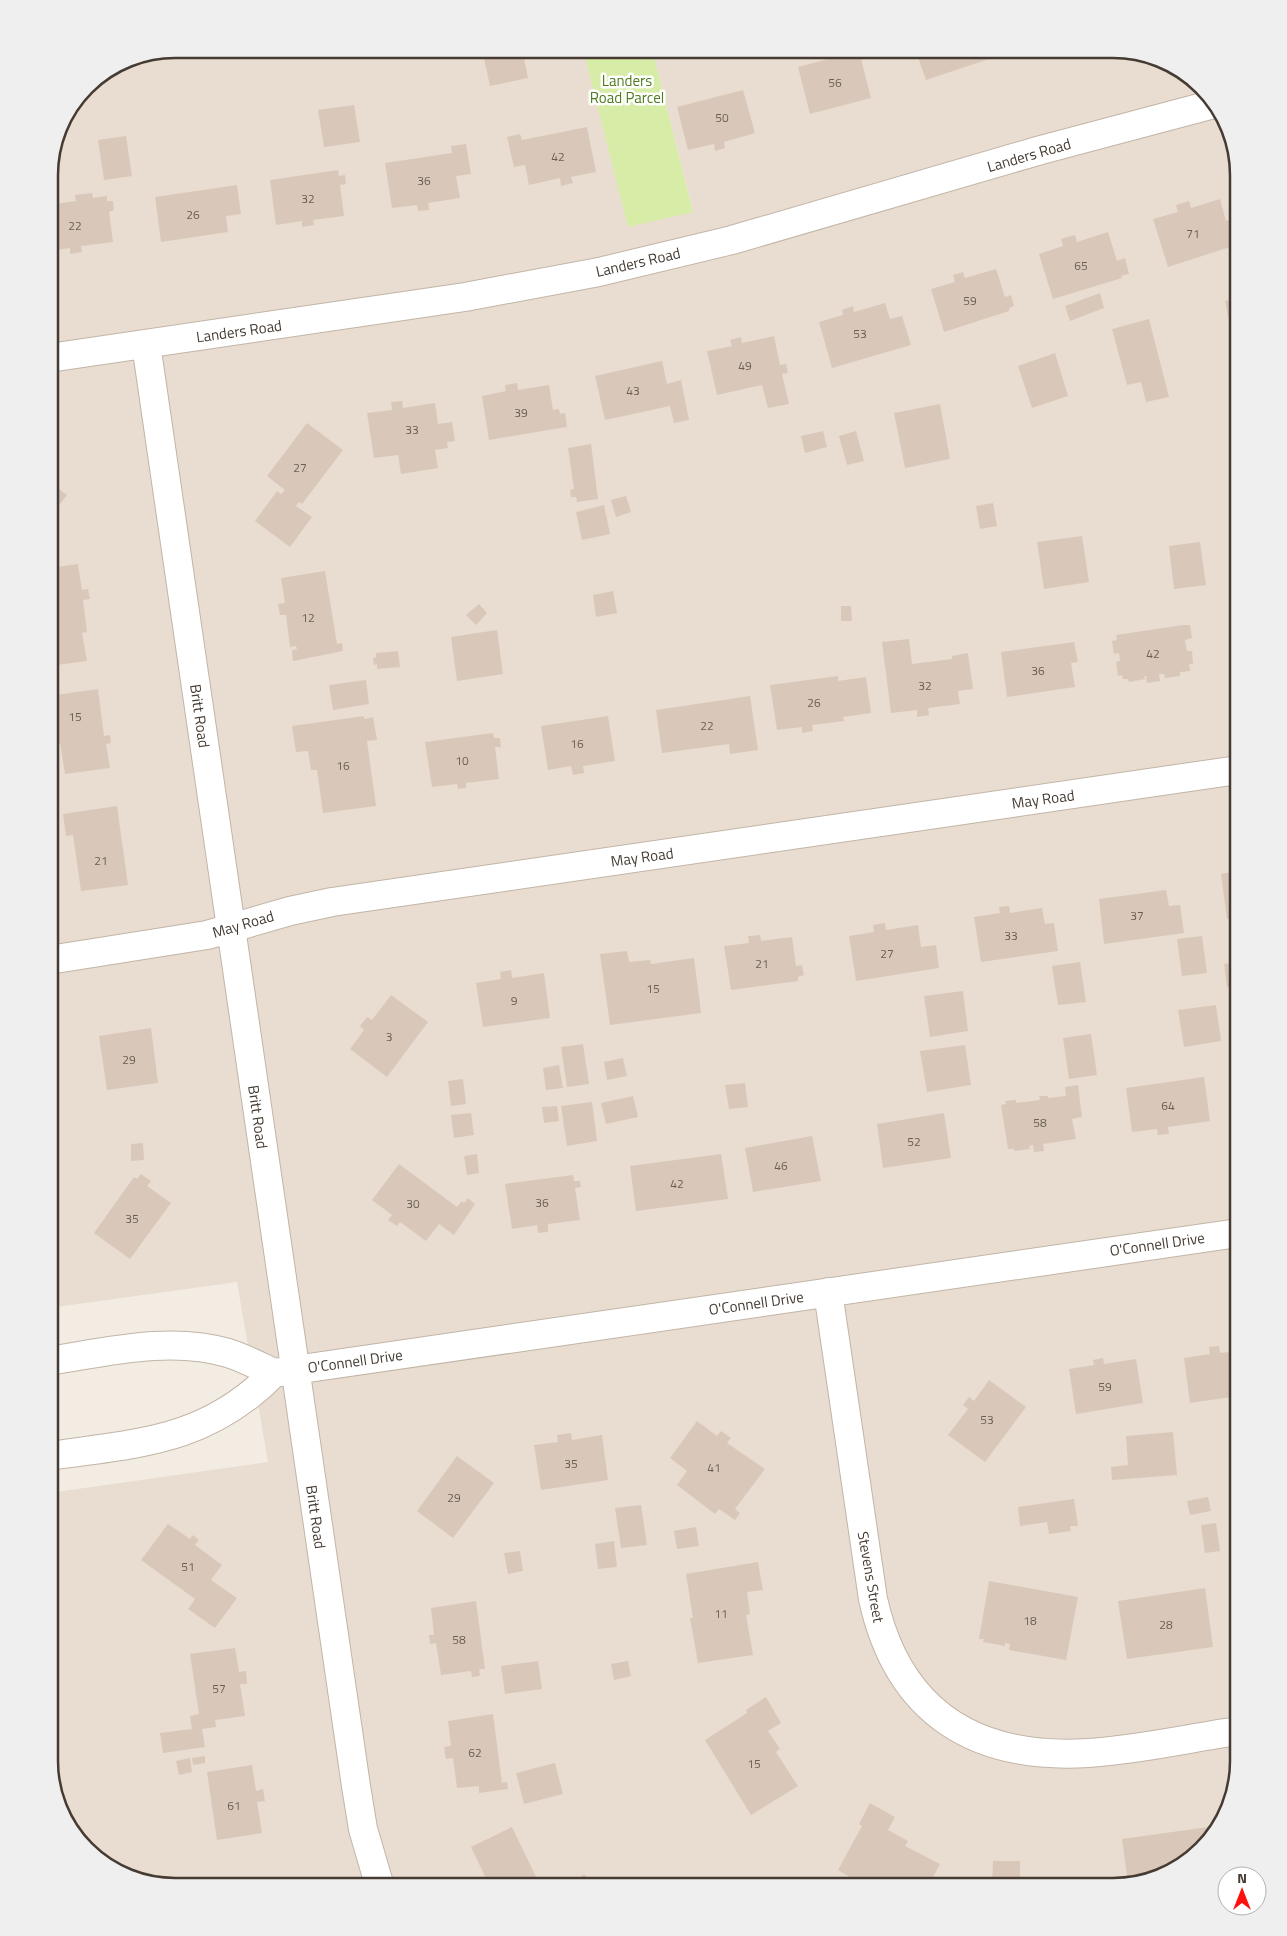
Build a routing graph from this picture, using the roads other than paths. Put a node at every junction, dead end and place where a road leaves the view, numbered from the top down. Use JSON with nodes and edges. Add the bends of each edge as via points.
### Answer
{"nodes":[{"id":1,"x":1207,"y":106,"type":"edge"},
{"id":2,"x":146,"y":344,"type":"junction"},
{"id":3,"x":58,"y":357,"type":"edge"},
{"id":4,"x":1230,"y":771,"type":"edge"},
{"id":5,"x":231,"y":928,"type":"junction"},
{"id":6,"x":58,"y":959,"type":"edge"},
{"id":7,"x":1230,"y":1233,"type":"edge"},
{"id":8,"x":828,"y":1292,"type":"junction"},
{"id":9,"x":58,"y":1360,"type":"edge"},
{"id":10,"x":284,"y":1372,"type":"junction"},
{"id":11,"x":58,"y":1455,"type":"edge"},
{"id":12,"x":1230,"y":1732,"type":"edge"},
{"id":13,"x":377,"y":1878,"type":"edge"}],
"edges":[{"from":1,"to":2,"type":"street","name":"Landers Road","via":[[1041,150],[732,240],[599,272],[465,297]]},
{"from":2,"to":3,"type":"street","name":"Landers Road"},
{"from":2,"to":5,"type":"street","name":"Britt Road"},
{"from":4,"to":5,"type":"street","name":"May Road","via":[[332,902]]},
{"from":5,"to":6,"type":"street","name":"May Road","via":[[164,943]]},
{"from":5,"to":10,"type":"street","name":"Britt Road"},
{"from":7,"to":8,"type":"street","name":"O'Connell Drive"},
{"from":8,"to":10,"type":"street","name":"O'Connell Drive"},
{"from":8,"to":12,"type":"street","name":"Stevens Street","via":[[873,1599],[891,1656],[906,1681],[927,1705],[951,1726],[973,1735],[1027,1750],[1058,1754],[1089,1753]]},
{"from":9,"to":10,"type":"street","via":[[180,1345],[228,1353]]},
{"from":10,"to":11,"type":"street","via":[[236,1406],[192,1430],[144,1442]]},
{"from":10,"to":13,"type":"street","name":"Britt Road","via":[[361,1820]]}]}
